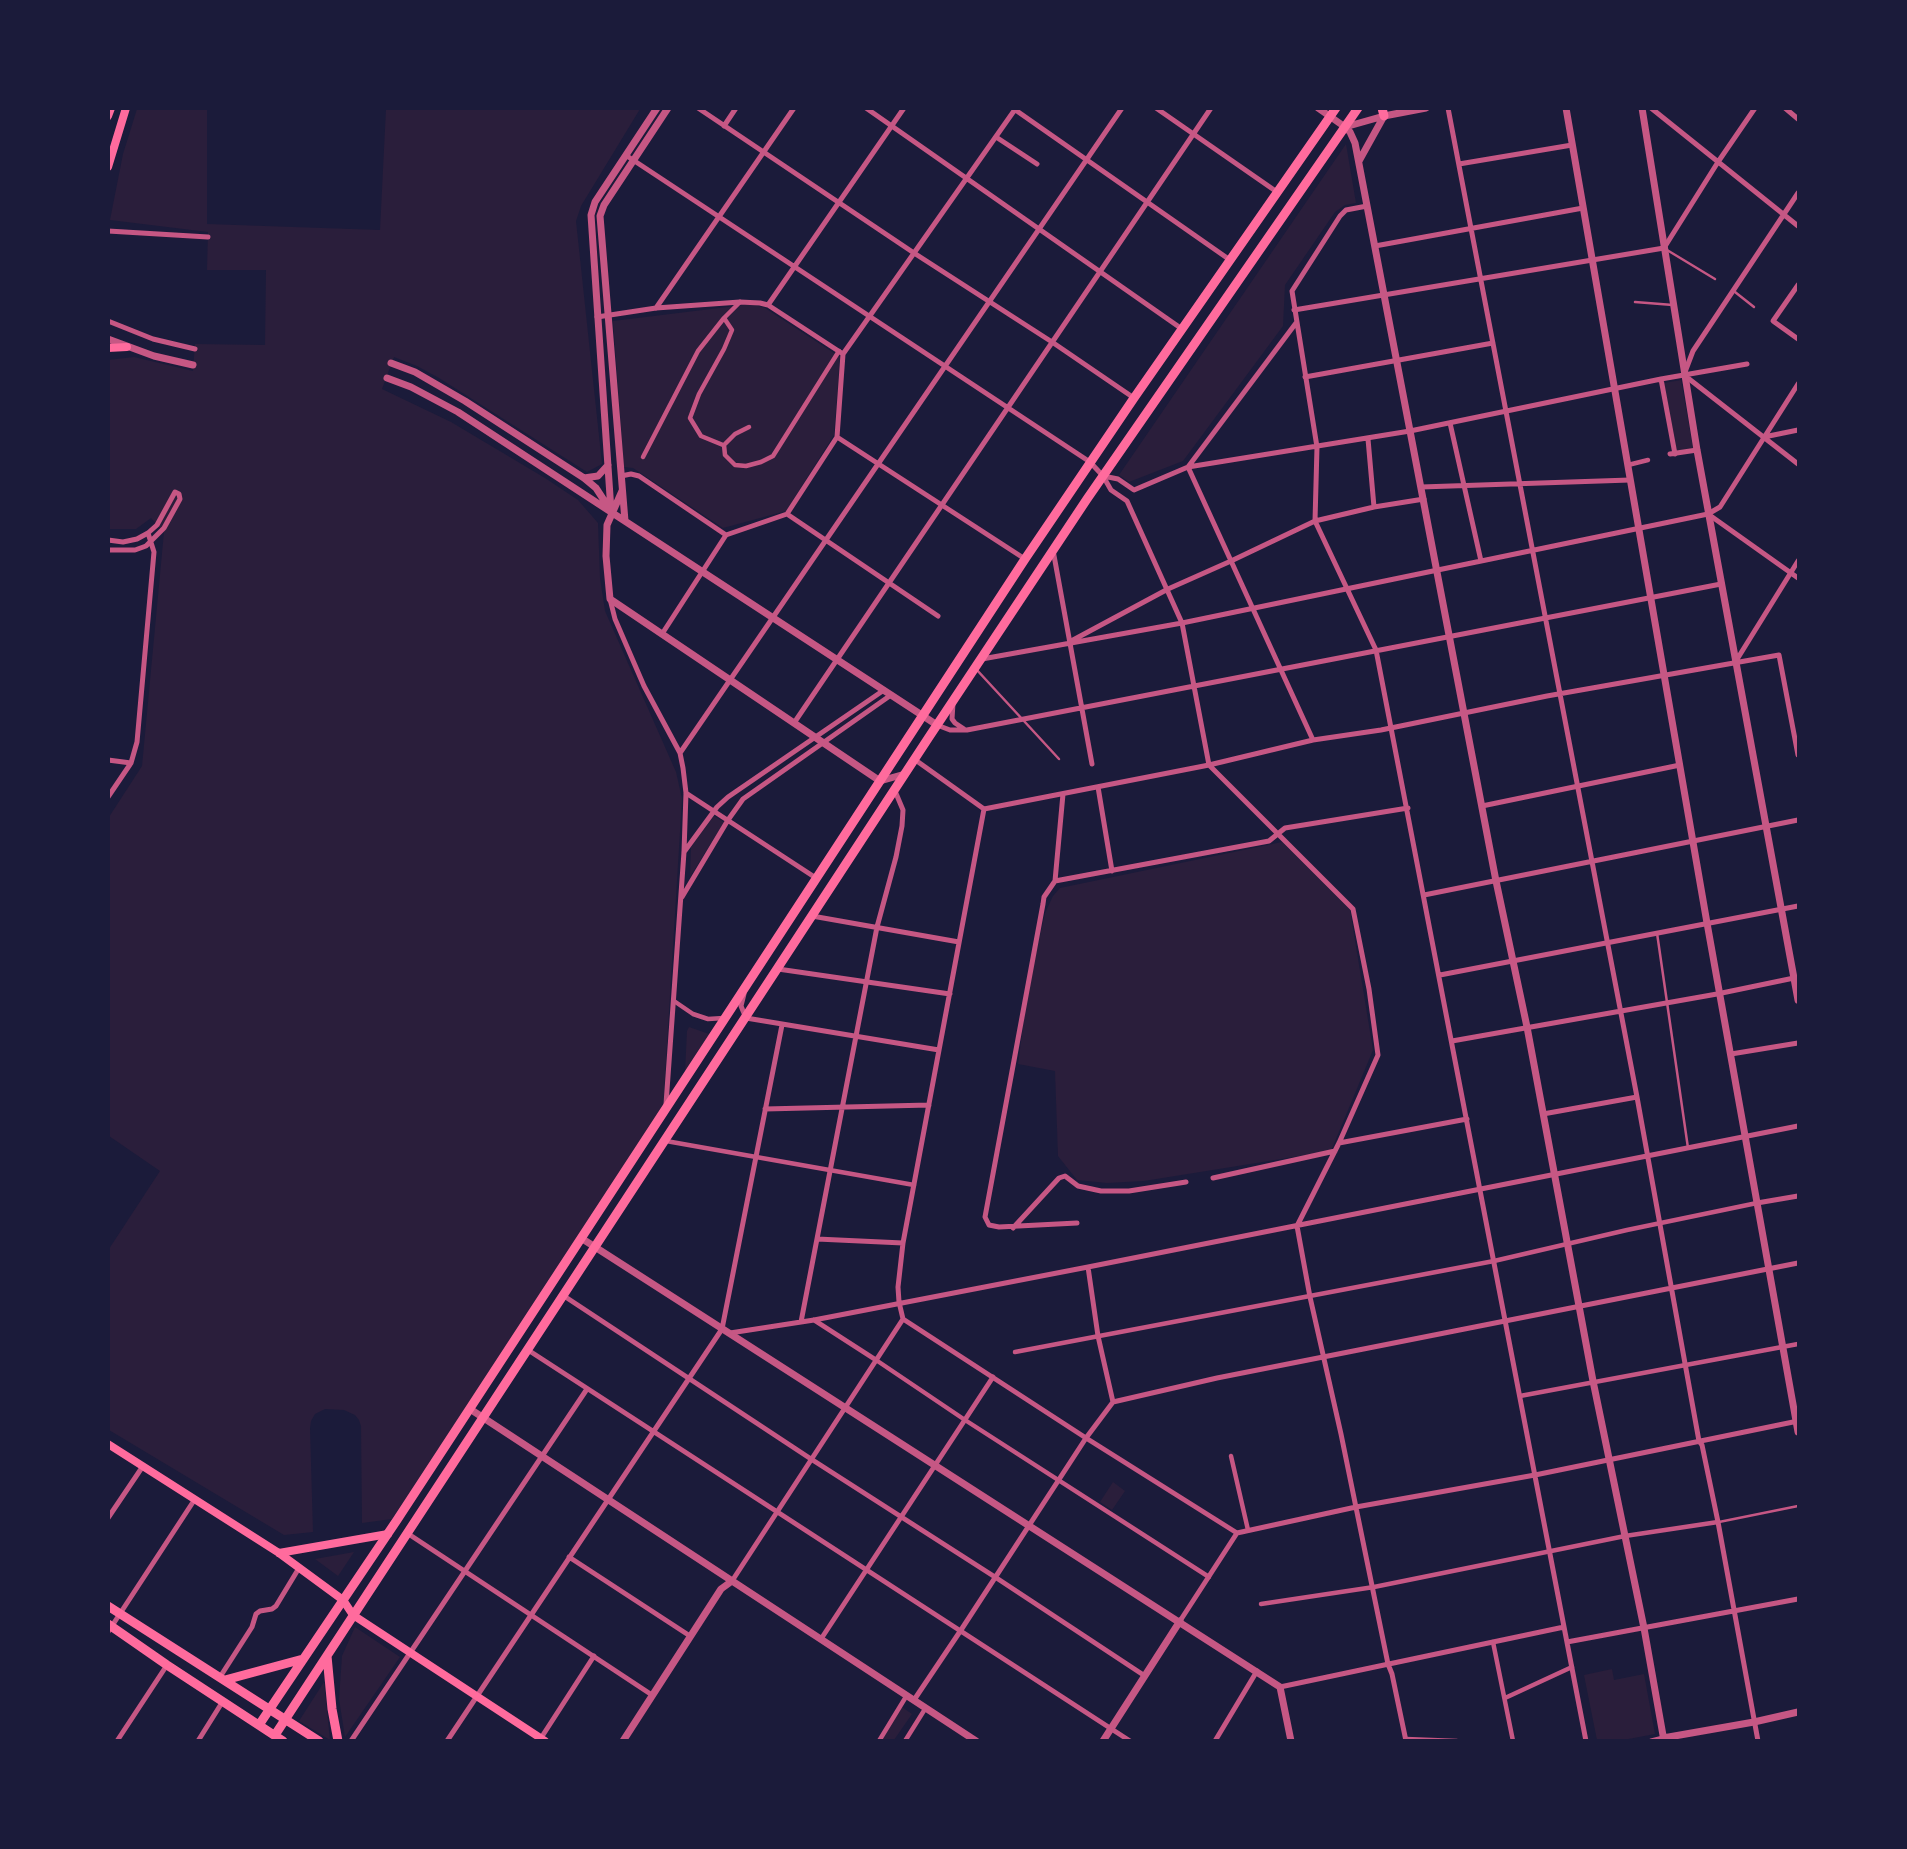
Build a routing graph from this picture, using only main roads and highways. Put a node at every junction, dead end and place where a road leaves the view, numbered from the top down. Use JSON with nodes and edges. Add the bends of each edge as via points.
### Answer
{"nodes":[{"id":1,"x":111,"y":108,"type":"edge"},
{"id":2,"x":126,"y":108,"type":"edge"},
{"id":3,"x":1358,"y":108,"type":"edge"},
{"id":4,"x":1333,"y":113,"type":"edge"},
{"id":5,"x":108,"y":116,"type":"edge"},
{"id":6,"x":108,"y":167,"type":"edge"},
{"id":7,"x":127,"y":347,"type":"road end"},
{"id":8,"x":108,"y":348,"type":"edge"},
{"id":9,"x":108,"y":1444,"type":"edge"},
{"id":10,"x":388,"y":1534,"type":"junction"},
{"id":11,"x":279,"y":1553,"type":"junction"},
{"id":12,"x":343,"y":1600,"type":"junction"},
{"id":13,"x":108,"y":1606,"type":"edge"},
{"id":14,"x":353,"y":1615,"type":"junction"},
{"id":15,"x":110,"y":1628,"type":"edge"},
{"id":16,"x":327,"y":1655,"type":"junction"},
{"id":17,"x":303,"y":1659,"type":"junction"},
{"id":18,"x":223,"y":1678,"type":"junction"},
{"id":19,"x":270,"y":1708,"type":"junction"},
{"id":20,"x":286,"y":1719,"type":"junction"},
{"id":21,"x":259,"y":1725,"type":"junction"},
{"id":22,"x":279,"y":1738,"type":"edge"},
{"id":23,"x":543,"y":1739,"type":"edge"},
{"id":24,"x":319,"y":1741,"type":"edge"},
{"id":25,"x":338,"y":1741,"type":"edge"}],
"edges":[{"from":1,"to":5,"type":"main road"},
{"from":2,"to":6,"type":"main road"},
{"from":3,"to":14,"type":"main road","via":[[1053,550]]},
{"from":4,"to":10,"type":"main road","via":[[1025,559]]},
{"from":7,"to":8,"type":"main road"},
{"from":9,"to":11,"type":"main road"},
{"from":10,"to":11,"type":"main road"},
{"from":10,"to":12,"type":"main road"},
{"from":11,"to":12,"type":"main road"},
{"from":12,"to":14,"type":"main road"},
{"from":12,"to":17,"type":"main road"},
{"from":13,"to":18,"type":"main road"},
{"from":14,"to":16,"type":"main road"},
{"from":14,"to":23,"type":"main road"},
{"from":15,"to":21,"type":"main road"},
{"from":16,"to":20,"type":"main road"},
{"from":16,"to":25,"type":"main road"},
{"from":17,"to":18,"type":"main road"},
{"from":17,"to":19,"type":"main road"},
{"from":18,"to":19,"type":"main road"},
{"from":19,"to":20,"type":"main road"},
{"from":19,"to":21,"type":"main road"},
{"from":20,"to":22,"type":"main road"},
{"from":20,"to":24,"type":"main road"},
{"from":21,"to":22,"type":"main road"}]}
